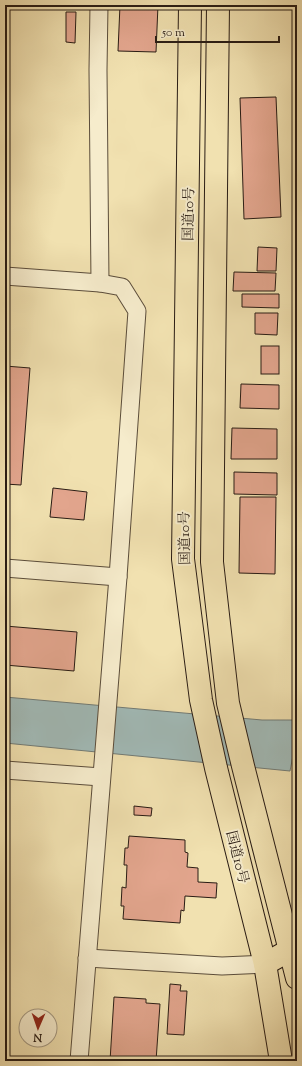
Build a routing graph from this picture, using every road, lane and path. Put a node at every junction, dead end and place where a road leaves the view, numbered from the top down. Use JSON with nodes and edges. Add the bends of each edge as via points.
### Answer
{"nodes":[{"id":1,"x":99,"y":5,"type":"edge"},
{"id":2,"x":190,"y":5,"type":"edge"},
{"id":3,"x":218,"y":5,"type":"edge"},
{"id":4,"x":5,"y":276,"type":"edge"},
{"id":5,"x":100,"y":283,"type":"junction"},
{"id":6,"x":5,"y":568,"type":"edge"},
{"id":7,"x":118,"y":577,"type":"junction"},
{"id":8,"x":5,"y":770,"type":"edge"},
{"id":9,"x":102,"y":774,"type":"junction"},
{"id":10,"x":87,"y":958,"type":"junction"},
{"id":11,"x":295,"y":962,"type":"edge"},
{"id":12,"x":265,"y":964,"type":"junction"},
{"id":13,"x":79,"y":1061,"type":"edge"},
{"id":14,"x":281,"y":1061,"type":"edge"}],
"edges":[{"from":1,"to":5,"type":"street"},
{"from":2,"to":12,"type":"main road","name":"国道10号","via":[[183,559],[201,700]]},
{"from":3,"to":11,"type":"main road","name":"国道10号","via":[[212,562],[228,703]]},
{"from":4,"to":5,"type":"street"},
{"from":5,"to":7,"type":"street","via":[[122,287],[137,311]]},
{"from":6,"to":7,"type":"street"},
{"from":7,"to":9,"type":"street"},
{"from":8,"to":9,"type":"street"},
{"from":9,"to":10,"type":"street"},
{"from":10,"to":12,"type":"street","via":[[222,966]]},
{"from":10,"to":13,"type":"street"},
{"from":11,"to":12,"type":"main road"},
{"from":12,"to":14,"type":"main road","name":"国道10号"}]}
